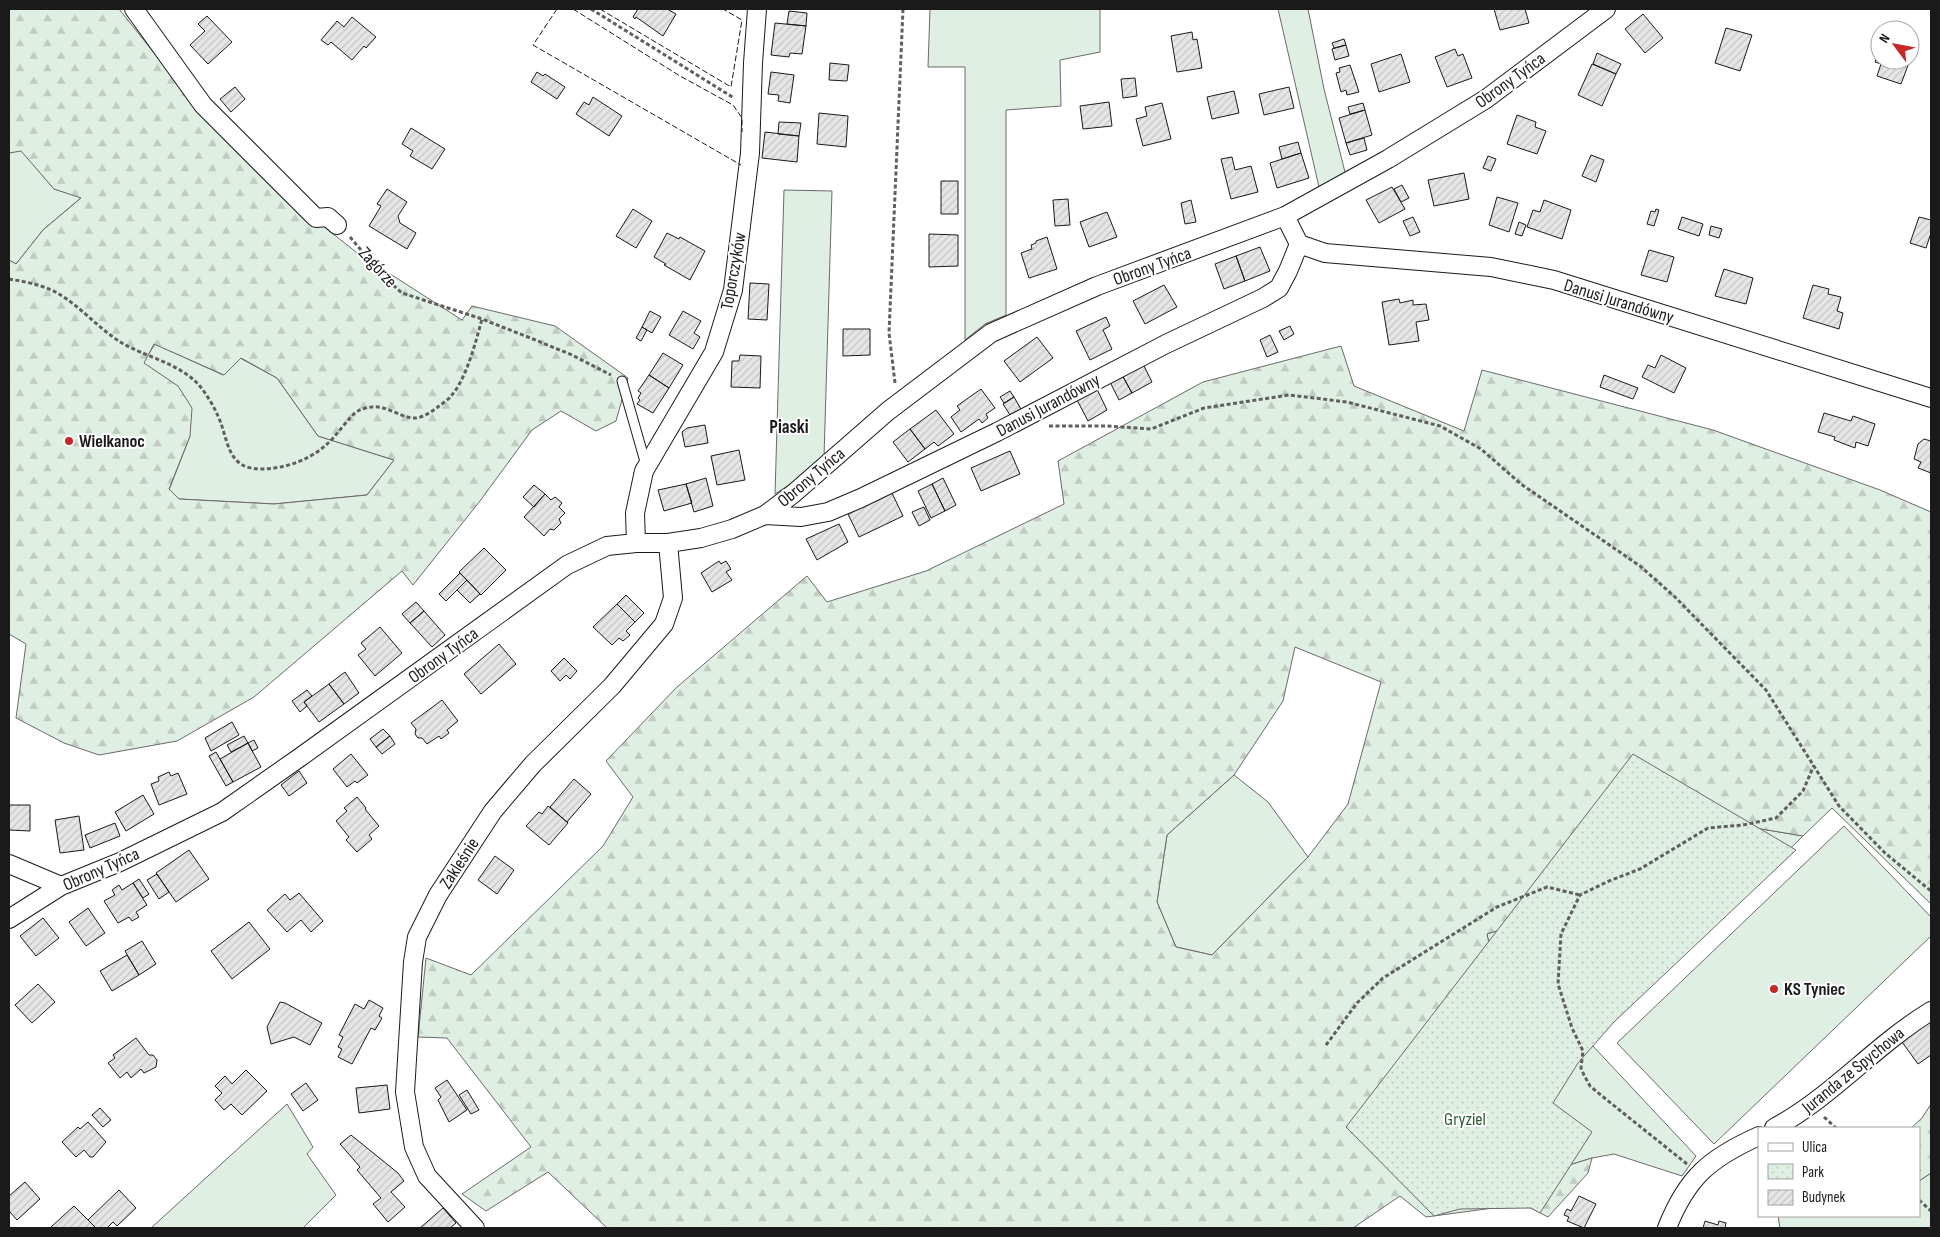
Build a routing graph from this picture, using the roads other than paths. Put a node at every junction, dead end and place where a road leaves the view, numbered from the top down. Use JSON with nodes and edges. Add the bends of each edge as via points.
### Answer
{"nodes":[{"id":1,"x":134,"y":9,"type":"edge"},
{"id":2,"x":758,"y":9,"type":"edge"},
{"id":3,"x":1606,"y":9,"type":"edge"},
{"id":4,"x":1285,"y":216,"type":"junction"},
{"id":5,"x":337,"y":225,"type":"road end"},
{"id":6,"x":1299,"y":244,"type":"junction"},
{"id":7,"x":622,"y":381,"type":"road end"},
{"id":8,"x":1931,"y":398,"type":"edge"},
{"id":9,"x":647,"y":465,"type":"junction"},
{"id":10,"x":765,"y":515,"type":"junction"},
{"id":11,"x":636,"y":543,"type":"junction"},
{"id":12,"x":668,"y":543,"type":"junction"},
{"id":13,"x":9,"y":864,"type":"edge"},
{"id":14,"x":61,"y":886,"type":"junction"},
{"id":15,"x":9,"y":919,"type":"edge"},
{"id":16,"x":1931,"y":1011,"type":"edge"},
{"id":17,"x":1776,"y":1127,"type":"edge"},
{"id":18,"x":1758,"y":1137,"type":"edge"},
{"id":19,"x":475,"y":1228,"type":"edge"},
{"id":20,"x":1667,"y":1228,"type":"edge"}],
"edges":[{"from":1,"to":5,"type":"street","via":[[202,105],[316,218],[328,217]]},
{"from":2,"to":9,"type":"street","name":"Toporczyków","via":[[750,153],[734,290],[714,352]]},
{"from":3,"to":4,"type":"street","name":"Obrony Tyńca","via":[[1486,99],[1388,160]]},
{"from":4,"to":6,"type":"street"},
{"from":4,"to":10,"type":"street","name":"Obrony Tyńca","via":[[1097,286],[991,333],[898,403]]},
{"from":6,"to":8,"type":"street","name":"Danusi Jurandówny","via":[[1326,253],[1491,267],[1554,280]]},
{"from":6,"to":10,"type":"street","name":"Danusi Jurandówny","via":[[1278,288],[1263,298],[861,498],[828,512],[801,517]]},
{"from":7,"to":9,"type":"lane"},
{"from":9,"to":11,"type":"street","name":"Toporczyków","via":[[635,512]]},
{"from":10,"to":12,"type":"street","name":"Obrony Tyńca","via":[[701,538]]},
{"from":11,"to":12,"type":"street","name":"Obrony Tyńca"},
{"from":11,"to":14,"type":"street","name":"Obrony Tyńca","via":[[607,546],[567,565],[222,812],[120,862]]},
{"from":12,"to":19,"type":"street","name":"Zakleśnie","via":[[674,598],[664,624],[612,686],[533,764],[493,811],[438,895],[417,937],[412,962],[405,1092],[414,1147],[427,1176]]},
{"from":13,"to":14,"type":"street"},
{"from":14,"to":15,"type":"street","name":"Obrony Tyńca"},
{"from":16,"to":17,"type":"street","name":"Juranda ze Spychowa","via":[[1911,1023],[1805,1110]]},
{"from":18,"to":20,"type":"street","via":[[1717,1158],[1698,1173]]}]}
